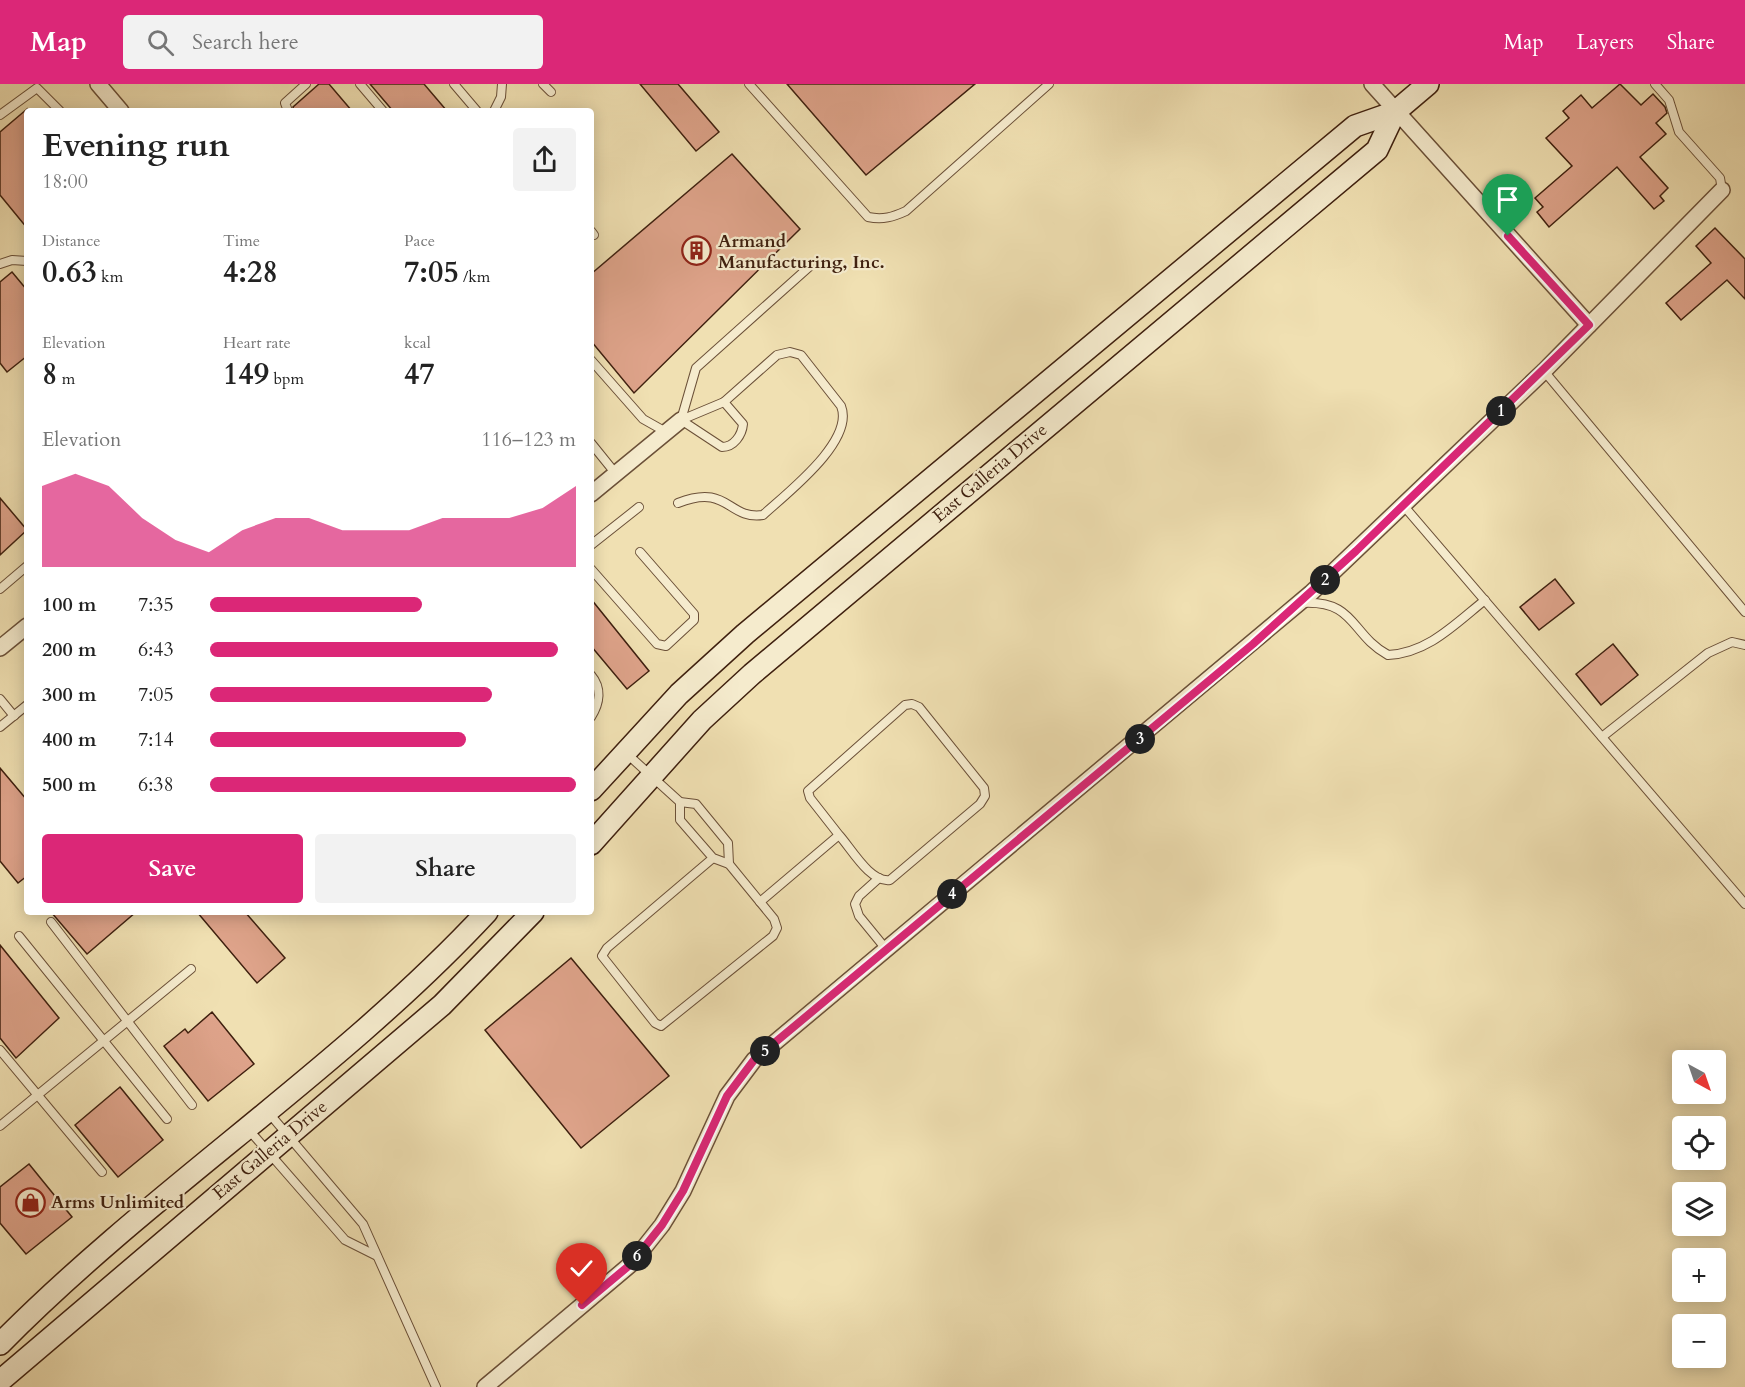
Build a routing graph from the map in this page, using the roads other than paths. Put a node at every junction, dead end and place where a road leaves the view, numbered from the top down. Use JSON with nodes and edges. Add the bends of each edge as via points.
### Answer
{"nodes":[{"id":1,"x":98,"y":84,"type":"edge"},
{"id":2,"x":306,"y":84,"type":"edge"},
{"id":3,"x":360,"y":84,"type":"edge"},
{"id":4,"x":454,"y":84,"type":"edge"},
{"id":5,"x":502,"y":84,"type":"edge"},
{"id":6,"x":543,"y":84,"type":"edge"},
{"id":7,"x":749,"y":84,"type":"edge"},
{"id":8,"x":1049,"y":84,"type":"edge"},
{"id":9,"x":1372,"y":84,"type":"edge"},
{"id":10,"x":1428,"y":84,"type":"edge"},
{"id":11,"x":1655,"y":84,"type":"edge"},
{"id":12,"x":551,"y":92,"type":"dead end"},
{"id":13,"x":57,"y":108,"type":"edge"},
{"id":14,"x":118,"y":108,"type":"edge"},
{"id":15,"x":287,"y":108,"type":"edge"},
{"id":16,"x":380,"y":108,"type":"edge"},
{"id":17,"x":474,"y":108,"type":"edge"},
{"id":18,"x":496,"y":108,"type":"edge"},
{"id":19,"x":1395,"y":112,"type":"junction"},
{"id":20,"x":0,"y":115,"type":"edge"},
{"id":21,"x":1722,"y":190,"type":"joint"},
{"id":22,"x":24,"y":261,"type":"edge"},
{"id":23,"x":0,"y":264,"type":"edge"},
{"id":24,"x":809,"y":267,"type":"dead end"},
{"id":25,"x":1589,"y":325,"type":"junction"},
{"id":26,"x":594,"y":363,"type":"edge"},
{"id":27,"x":1544,"y":371,"type":"junction"},
{"id":28,"x":724,"y":402,"type":"junction"},
{"id":29,"x":681,"y":420,"type":"junction"},
{"id":30,"x":666,"y":432,"type":"junction"},
{"id":31,"x":594,"y":447,"type":"edge"},
{"id":32,"x":616,"y":474,"type":"junction"},
{"id":33,"x":594,"y":492,"type":"edge"},
{"id":34,"x":678,"y":503,"type":"dead end"},
{"id":35,"x":1403,"y":505,"type":"junction"},
{"id":36,"x":639,"y":507,"type":"dead end"},
{"id":37,"x":594,"y":543,"type":"edge"},
{"id":38,"x":640,"y":552,"type":"dead end"},
{"id":39,"x":24,"y":569,"type":"edge"},
{"id":40,"x":594,"y":572,"type":"edge"},
{"id":41,"x":0,"y":589,"type":"edge"},
{"id":42,"x":1485,"y":600,"type":"junction"},
{"id":43,"x":1300,"y":603,"type":"junction"},
{"id":44,"x":1745,"y":612,"type":"edge"},
{"id":45,"x":24,"y":628,"type":"edge"},
{"id":46,"x":2,"y":644,"type":"edge"},
{"id":47,"x":1745,"y":645,"type":"edge"},
{"id":48,"x":594,"y":679,"type":"edge"},
{"id":49,"x":0,"y":699,"type":"edge"},
{"id":50,"x":24,"y":708,"type":"edge"},
{"id":51,"x":594,"y":709,"type":"edge"},
{"id":52,"x":14,"y":716,"type":"junction"},
{"id":53,"x":0,"y":727,"type":"edge"},
{"id":54,"x":1602,"y":737,"type":"junction"},
{"id":55,"x":624,"y":752,"type":"junction"},
{"id":56,"x":650,"y":775,"type":"junction"},
{"id":57,"x":594,"y":787,"type":"edge"},
{"id":58,"x":680,"y":802,"type":"junction"},
{"id":59,"x":839,"y":835,"type":"junction"},
{"id":60,"x":594,"y":840,"type":"edge"},
{"id":61,"x":713,"y":858,"type":"junction"},
{"id":62,"x":729,"y":864,"type":"junction"},
{"id":63,"x":879,"y":878,"type":"junction"},
{"id":64,"x":1744,"y":900,"type":"edge"},
{"id":65,"x":760,"y":903,"type":"junction"},
{"id":66,"x":484,"y":915,"type":"edge"},
{"id":67,"x":530,"y":915,"type":"edge"},
{"id":68,"x":51,"y":922,"type":"dead end"},
{"id":69,"x":19,"y":936,"type":"dead end"},
{"id":70,"x":886,"y":949,"type":"junction"},
{"id":71,"x":191,"y":969,"type":"dead end"},
{"id":72,"x":126,"y":1022,"type":"junction"},
{"id":73,"x":102,"y":1042,"type":"junction"},
{"id":74,"x":0,"y":1050,"type":"edge"},
{"id":75,"x":38,"y":1095,"type":"junction"},
{"id":76,"x":192,"y":1105,"type":"dead end"},
{"id":77,"x":267,"y":1111,"type":"junction"},
{"id":78,"x":167,"y":1119,"type":"dead end"},
{"id":79,"x":0,"y":1126,"type":"edge"},
{"id":80,"x":247,"y":1128,"type":"junction"},
{"id":81,"x":288,"y":1135,"type":"junction"},
{"id":82,"x":268,"y":1152,"type":"junction"},
{"id":83,"x":102,"y":1172,"type":"dead end"},
{"id":84,"x":377,"y":1256,"type":"junction"},
{"id":85,"x":0,"y":1344,"type":"edge"},
{"id":86,"x":0,"y":1381,"type":"edge"},
{"id":87,"x":436,"y":1387,"type":"edge"},
{"id":88,"x":485,"y":1387,"type":"edge"}],
"edges":[{"from":1,"to":14,"type":"street"},
{"from":2,"to":15,"type":"lane","via":[[285,103]]},
{"from":3,"to":16,"type":"lane"},
{"from":4,"to":17,"type":"lane"},
{"from":5,"to":18,"type":"lane"},
{"from":6,"to":12,"type":"lane"},
{"from":7,"to":8,"type":"lane","via":[[868,217],[876,218],[891,218],[906,211]]},
{"from":9,"to":19,"type":"street"},
{"from":10,"to":19,"type":"main road","name":"East Galleria Drive"},
{"from":11,"to":21,"type":"lane","via":[[1669,100],[1679,132],[1720,178]]},
{"from":13,"to":20,"type":"lane","via":[[37,88]]},
{"from":19,"to":25,"type":"street"},
{"from":19,"to":55,"type":"main road","name":"East Galleria Drive","via":[[1355,126],[728,649],[678,694]]},
{"from":19,"to":56,"type":"main road","name":"East Galleria Drive","via":[[1377,150],[804,629],[702,720]]},
{"from":21,"to":25,"type":"street"},
{"from":22,"to":23,"type":"lane"},
{"from":24,"to":29,"type":"lane","via":[[696,368]]},
{"from":25,"to":27,"type":"street"},
{"from":26,"to":30,"type":"lane","via":[[643,419]]},
{"from":27,"to":35,"type":"street"},
{"from":27,"to":44,"type":"lane"},
{"from":28,"to":29,"type":"lane"},
{"from":28,"to":29,"type":"lane","via":[[743,424],[738,439],[728,447]]},
{"from":28,"to":34,"type":"lane","via":[[777,354],[790,352],[801,355],[844,414],[838,436],[815,467],[763,515],[752,516],[710,496]]},
{"from":29,"to":30,"type":"street"},
{"from":30,"to":32,"type":"street"},
{"from":31,"to":32,"type":"lane"},
{"from":32,"to":33,"type":"street"},
{"from":35,"to":42,"type":"lane"},
{"from":35,"to":43,"type":"street"},
{"from":36,"to":37,"type":"lane"},
{"from":38,"to":40,"type":"lane","via":[[694,614],[694,620],[666,646],[657,644]]},
{"from":39,"to":41,"type":"lane"},
{"from":42,"to":43,"type":"lane","via":[[1428,645],[1388,656],[1331,604]]},
{"from":42,"to":54,"type":"lane"},
{"from":43,"to":70,"type":"street"},
{"from":45,"to":46,"type":"street"},
{"from":47,"to":54,"type":"lane","via":[[1732,642],[1708,653]]},
{"from":48,"to":51,"type":"lane","via":[[599,695]]},
{"from":49,"to":52,"type":"lane"},
{"from":50,"to":52,"type":"lane"},
{"from":52,"to":53,"type":"lane"},
{"from":54,"to":64,"type":"lane"},
{"from":55,"to":56,"type":"lane"},
{"from":55,"to":57,"type":"main road","name":"East Galleria Drive"},
{"from":56,"to":58,"type":"lane"},
{"from":56,"to":60,"type":"main road","name":"East Galleria Drive"},
{"from":58,"to":61,"type":"lane","via":[[680,820]]},
{"from":58,"to":62,"type":"lane","via":[[696,804],[728,843]]},
{"from":59,"to":63,"type":"lane"},
{"from":59,"to":63,"type":"lane","via":[[808,791],[905,705],[919,707],[984,788],[985,796],[890,880]]},
{"from":59,"to":65,"type":"lane"},
{"from":61,"to":62,"type":"lane"},
{"from":61,"to":65,"type":"lane","via":[[602,956],[655,1023],[661,1026],[679,1013],[773,936],[777,928]]},
{"from":62,"to":65,"type":"lane"},
{"from":63,"to":70,"type":"lane","via":[[855,904],[859,916]]},
{"from":66,"to":77,"type":"main road","name":"East Galleria Drive","via":[[423,977]]},
{"from":67,"to":81,"type":"main road","name":"East Galleria Drive","via":[[442,1005]]},
{"from":68,"to":72,"type":"lane"},
{"from":69,"to":73,"type":"lane"},
{"from":70,"to":88,"type":"street","via":[[754,1060],[727,1096],[683,1191],[631,1264]]},
{"from":71,"to":72,"type":"lane"},
{"from":72,"to":73,"type":"lane"},
{"from":72,"to":76,"type":"lane"},
{"from":73,"to":75,"type":"lane"},
{"from":73,"to":78,"type":"lane"},
{"from":74,"to":75,"type":"lane"},
{"from":75,"to":79,"type":"lane"},
{"from":75,"to":83,"type":"lane"},
{"from":77,"to":80,"type":"main road","name":"East Galleria Drive"},
{"from":77,"to":81,"type":"lane"},
{"from":80,"to":82,"type":"lane"},
{"from":80,"to":85,"type":"main road","name":"East Galleria Drive","via":[[68,1280]]},
{"from":81,"to":82,"type":"main road","name":"East Galleria Drive"},
{"from":81,"to":84,"type":"lane","via":[[363,1224]]},
{"from":82,"to":84,"type":"lane","via":[[345,1240]]},
{"from":82,"to":86,"type":"main road","name":"East Galleria Drive"},
{"from":84,"to":87,"type":"lane"}]}
